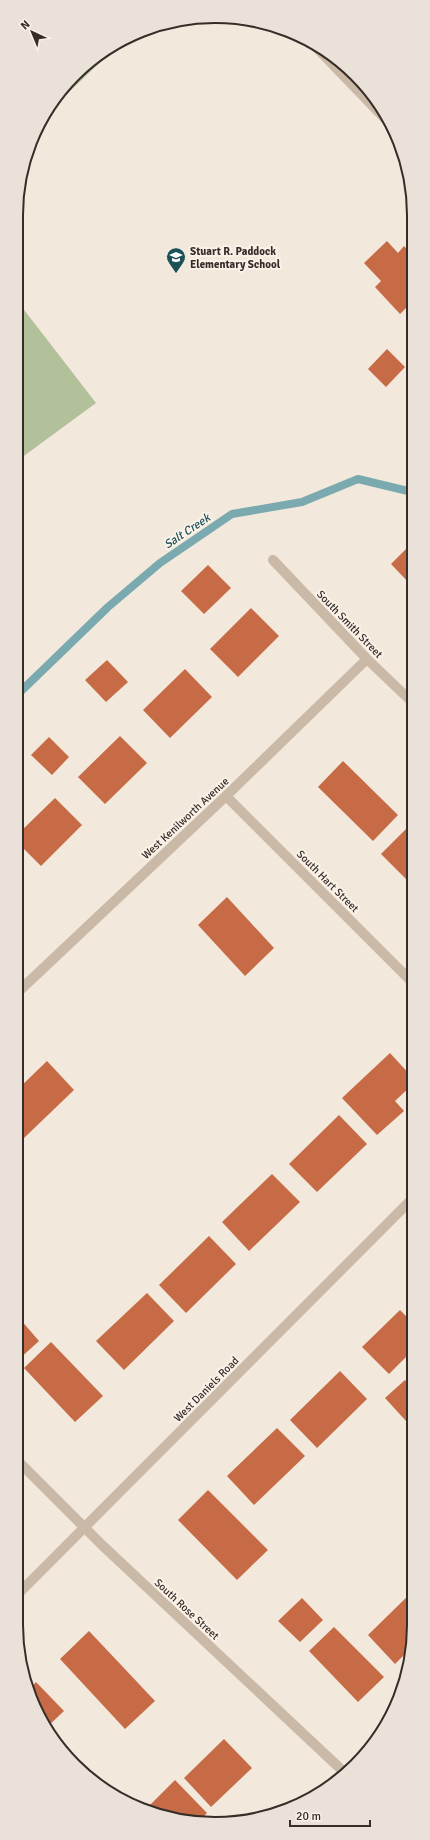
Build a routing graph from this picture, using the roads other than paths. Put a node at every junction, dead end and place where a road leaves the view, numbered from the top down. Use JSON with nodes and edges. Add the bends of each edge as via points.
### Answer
{"nodes":[{"id":1,"x":329,"y":61,"type":"edge"},
{"id":2,"x":375,"y":109,"type":"edge"},
{"id":3,"x":273,"y":560,"type":"dead end"},
{"id":4,"x":367,"y":659,"type":"junction"},
{"id":5,"x":407,"y":697,"type":"edge"},
{"id":6,"x":226,"y":796,"type":"junction"},
{"id":7,"x":407,"y":977,"type":"edge"},
{"id":8,"x":23,"y":987,"type":"edge"},
{"id":9,"x":407,"y":1204,"type":"edge"},
{"id":10,"x":23,"y":1466,"type":"edge"},
{"id":11,"x":84,"y":1528,"type":"junction"},
{"id":12,"x":23,"y":1589,"type":"edge"},
{"id":13,"x":341,"y":1770,"type":"edge"}],
"edges":[{"from":1,"to":2,"type":"street"},
{"from":3,"to":4,"type":"street","name":"South Smith Street"},
{"from":4,"to":5,"type":"street","name":"South Smith Street"},
{"from":4,"to":6,"type":"street","name":"West Kenilworth Avenue"},
{"from":6,"to":7,"type":"street","name":"South Hart Street"},
{"from":6,"to":8,"type":"street","name":"West Kenilworth Avenue"},
{"from":9,"to":11,"type":"street","name":"West Daniels Road"},
{"from":10,"to":11,"type":"street","name":"South Rose Street"},
{"from":11,"to":12,"type":"street","name":"West Daniels Road"},
{"from":11,"to":13,"type":"street","name":"South Rose Street"}]}
